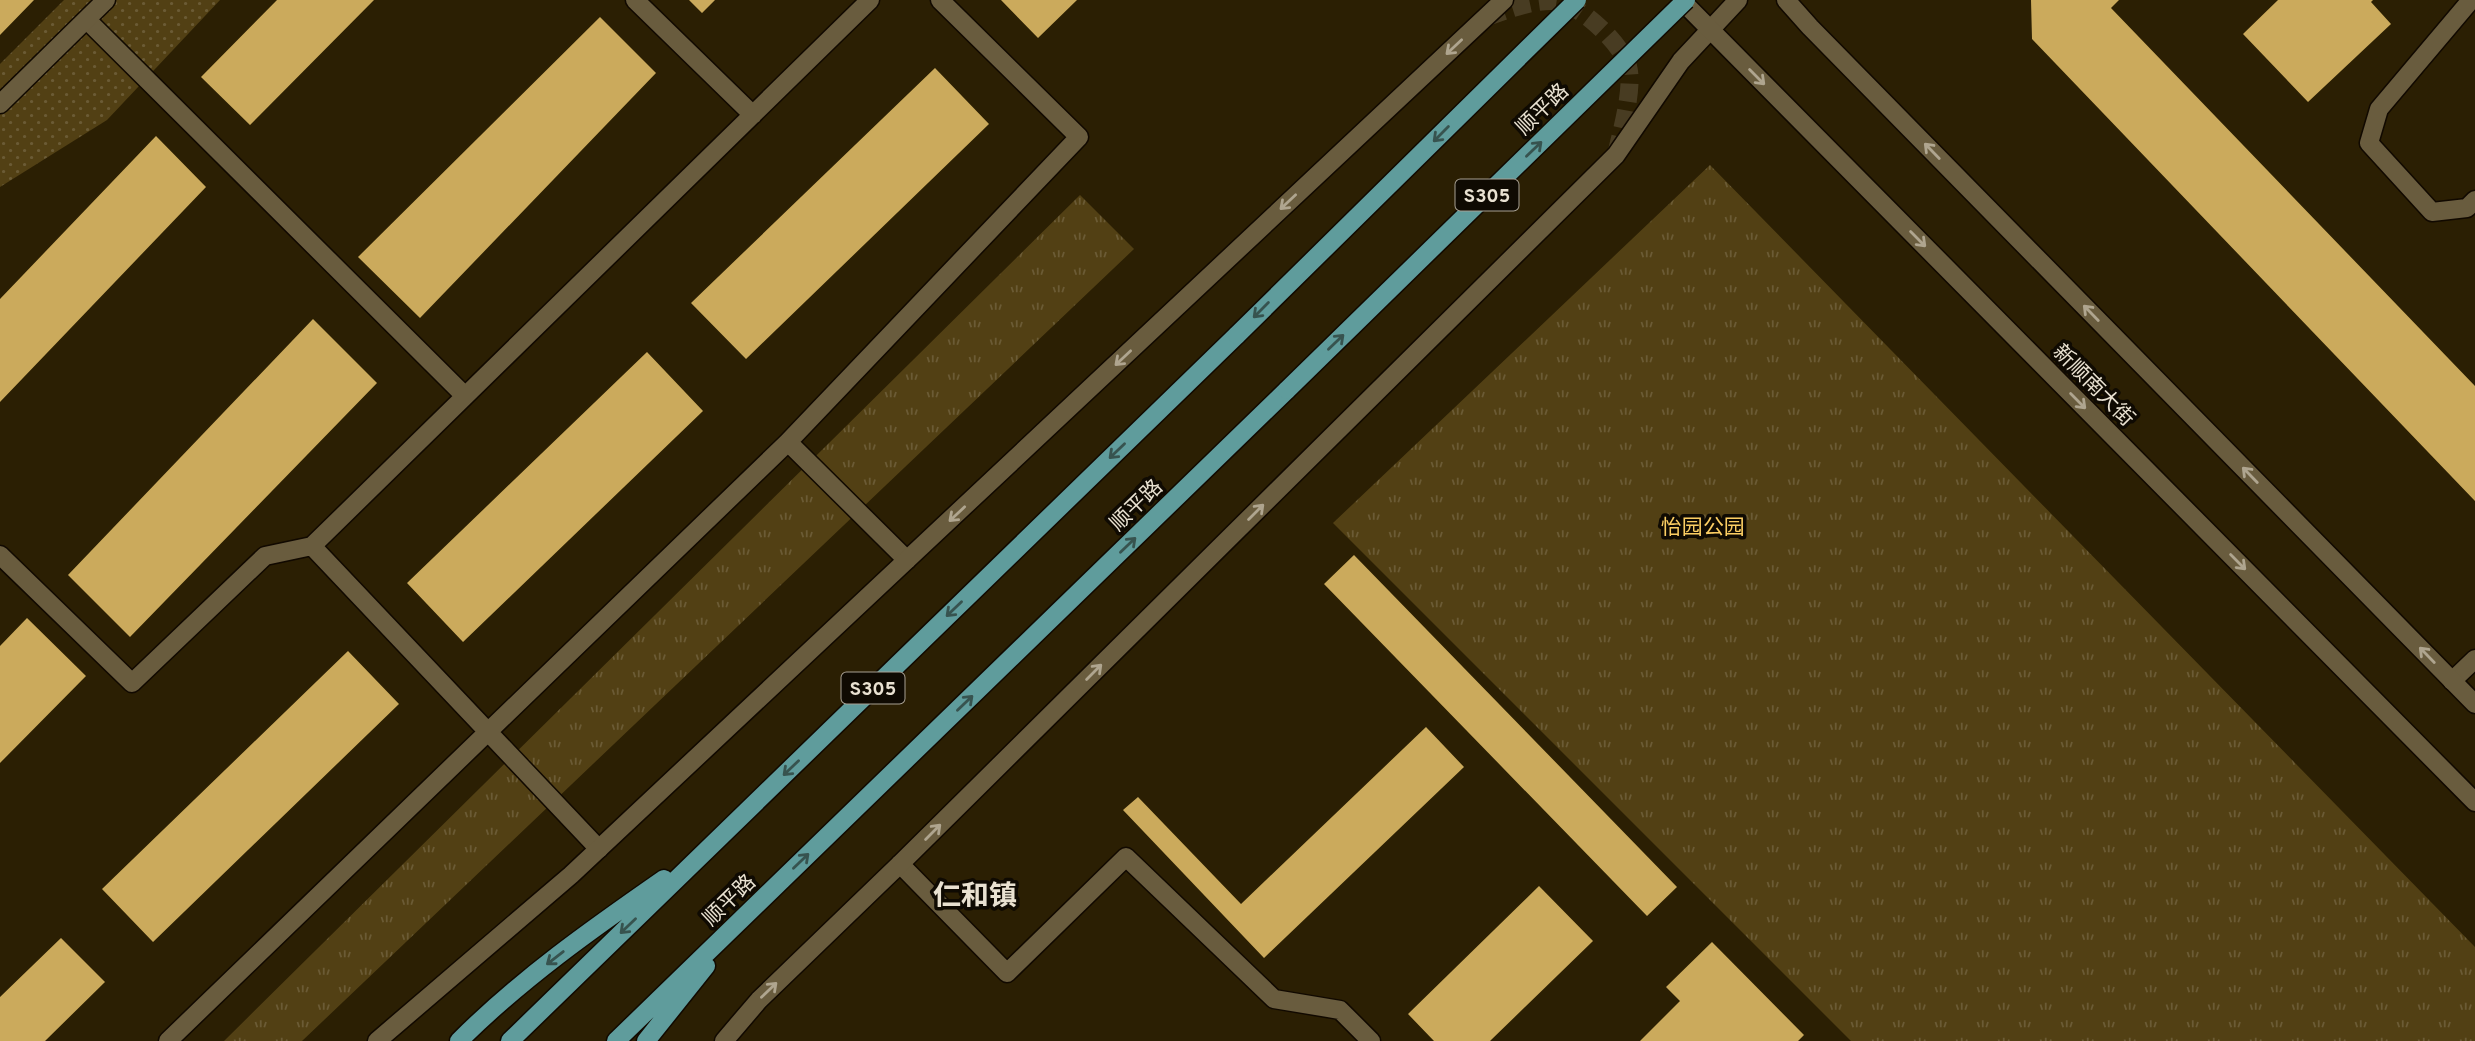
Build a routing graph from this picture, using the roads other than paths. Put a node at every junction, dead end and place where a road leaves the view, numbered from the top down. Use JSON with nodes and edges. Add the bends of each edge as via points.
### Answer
{"nodes":[{"id":1,"x":106,"y":0,"type":"edge"},
{"id":2,"x":635,"y":0,"type":"edge"},
{"id":3,"x":870,"y":0,"type":"edge"},
{"id":4,"x":940,"y":0,"type":"edge"},
{"id":5,"x":1504,"y":0,"type":"edge"},
{"id":6,"x":1577,"y":0,"type":"edge"},
{"id":7,"x":1683,"y":0,"type":"edge"},
{"id":8,"x":1738,"y":0,"type":"edge"},
{"id":9,"x":1786,"y":0,"type":"edge"},
{"id":10,"x":2470,"y":0,"type":"edge"},
{"id":11,"x":87,"y":20,"type":"junction"},
{"id":12,"x":1709,"y":29,"type":"junction"},
{"id":13,"x":2,"y":98,"type":"edge"},
{"id":14,"x":753,"y":114,"type":"junction"},
{"id":15,"x":2475,"y":200,"type":"edge"},
{"id":16,"x":465,"y":396,"type":"junction"},
{"id":17,"x":788,"y":442,"type":"junction"},
{"id":18,"x":312,"y":546,"type":"junction"},
{"id":19,"x":0,"y":555,"type":"edge"},
{"id":20,"x":907,"y":560,"type":"junction"},
{"id":21,"x":2475,"y":659,"type":"edge"},
{"id":22,"x":2452,"y":681,"type":"junction"},
{"id":23,"x":2475,"y":704,"type":"edge"},
{"id":24,"x":488,"y":732,"type":"junction"},
{"id":25,"x":2475,"y":802,"type":"edge"},
{"id":26,"x":710,"y":846,"type":"junction"},
{"id":27,"x":599,"y":849,"type":"junction"},
{"id":28,"x":900,"y":864,"type":"junction"},
{"id":29,"x":752,"y":909,"type":"junction"},
{"id":30,"x":168,"y":1041,"type":"edge"},
{"id":31,"x":377,"y":1041,"type":"edge"},
{"id":32,"x":459,"y":1041,"type":"edge"},
{"id":33,"x":510,"y":1041,"type":"edge"},
{"id":34,"x":616,"y":1041,"type":"edge"},
{"id":35,"x":646,"y":1041,"type":"edge"},
{"id":36,"x":724,"y":1041,"type":"edge"},
{"id":37,"x":1371,"y":1041,"type":"edge"}],
"edges":[{"from":1,"to":11,"type":"street"},
{"from":2,"to":14,"type":"street"},
{"from":3,"to":14,"type":"street"},
{"from":4,"to":17,"type":"street","via":[[1079,137]]},
{"from":5,"to":20,"type":"street","one_way":true},
{"from":6,"to":26,"type":"main road","number":"S305","one_way":true,"bridge":true},
{"from":7,"to":12,"type":"street","name":"新顺南大街"},
{"from":29,"to":7,"type":"main road","name":"顺平路","number":"S305","one_way":true,"bridge":true},
{"from":8,"to":12,"type":"street"},
{"from":22,"to":9,"type":"street","one_way":true},
{"from":10,"to":15,"type":"street","via":[[2379,109],[2369,143],[2432,212],[2466,208]]},
{"from":11,"to":13,"type":"street"},
{"from":11,"to":16,"type":"street"},
{"from":12,"to":25,"type":"street","name":"新顺南大街","one_way":true},
{"from":28,"to":12,"type":"street","one_way":true,"via":[[1616,155],[1681,61]]},
{"from":14,"to":16,"type":"street"},
{"from":16,"to":18,"type":"street"},
{"from":17,"to":20,"type":"street"},
{"from":17,"to":24,"type":"street"},
{"from":18,"to":19,"type":"street","via":[[265,555],[132,683]]},
{"from":18,"to":24,"type":"street"},
{"from":20,"to":27,"type":"street"},
{"from":21,"to":22,"type":"street"},
{"from":22,"to":23,"type":"street"},
{"from":24,"to":27,"type":"street"},
{"from":24,"to":30,"type":"street"},
{"from":26,"to":32,"type":"main road","one_way":true,"via":[[588,932],[495,1005]]},
{"from":26,"to":33,"type":"main road","number":"S305","one_way":true},
{"from":27,"to":31,"type":"street"},
{"from":36,"to":28,"type":"street","one_way":true,"via":[[759,1000]]},
{"from":28,"to":37,"type":"street","via":[[1007,973],[1126,857],[1274,999],[1340,1010]]},
{"from":29,"to":34,"type":"main road","name":"顺平路","number":"S305"},
{"from":29,"to":35,"type":"main road"}]}
